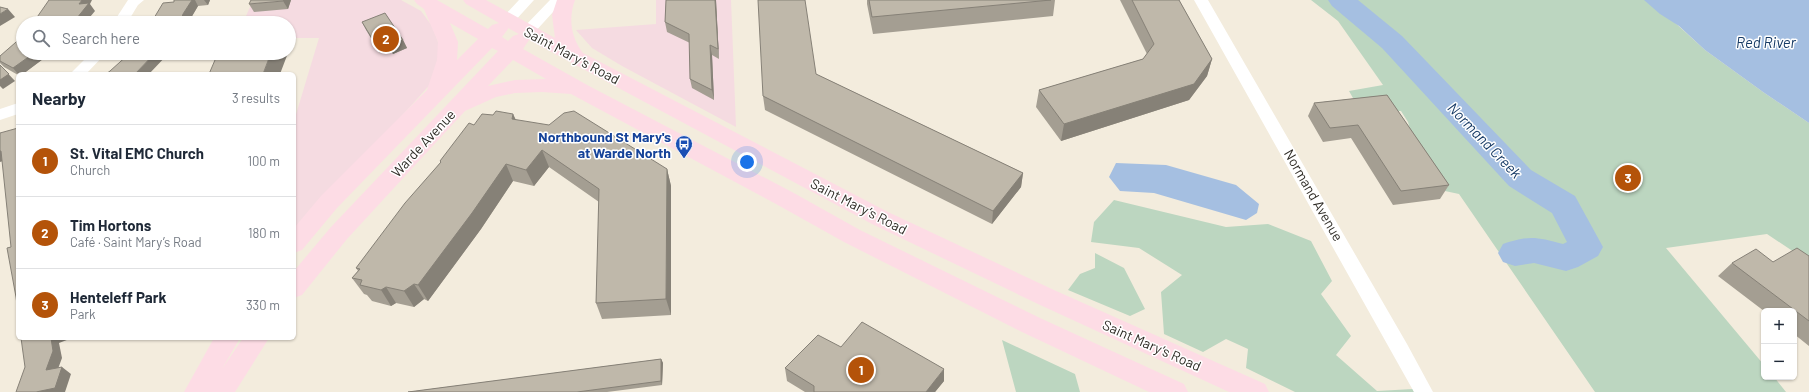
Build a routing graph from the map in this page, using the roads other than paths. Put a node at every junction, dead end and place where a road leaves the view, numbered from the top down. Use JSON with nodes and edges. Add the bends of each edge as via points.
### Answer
{"nodes":[{"id":1,"x":472,"y":0,"type":"edge"},
{"id":2,"x":1201,"y":0,"type":"edge"},
{"id":3,"x":133,"y":1,"type":"edge"},
{"id":4,"x":560,"y":1,"type":"edge"},
{"id":5,"x":428,"y":3,"type":"edge"},
{"id":6,"x":524,"y":3,"type":"edge"},
{"id":7,"x":124,"y":16,"type":"edge"},
{"id":8,"x":508,"y":20,"type":"junction"},
{"id":9,"x":528,"y":31,"type":"junction"},
{"id":10,"x":490,"y":39,"type":"junction"},
{"id":11,"x":510,"y":50,"type":"junction"},
{"id":12,"x":576,"y":58,"type":"junction"},
{"id":13,"x":91,"y":60,"type":"edge"},
{"id":14,"x":78,"y":72,"type":"edge"},
{"id":15,"x":582,"y":91,"type":"junction"},
{"id":16,"x":434,"y":96,"type":"junction"},
{"id":17,"x":16,"y":109,"type":"edge"},
{"id":18,"x":452,"y":112,"type":"junction"},
{"id":19,"x":0,"y":115,"type":"edge"},
{"id":20,"x":296,"y":242,"type":"edge"},
{"id":21,"x":296,"y":286,"type":"edge"},
{"id":22,"x":227,"y":340,"type":"edge"},
{"id":23,"x":256,"y":340,"type":"edge"},
{"id":24,"x":197,"y":392,"type":"edge"},
{"id":25,"x":221,"y":392,"type":"edge"},
{"id":26,"x":1175,"y":392,"type":"edge"},
{"id":27,"x":1256,"y":392,"type":"edge"},
{"id":28,"x":1424,"y":392,"type":"edge"}],
"edges":[{"from":1,"to":8,"type":"main road","name":"Saint Mary’s Road"},
{"from":2,"to":28,"type":"street","name":"Normand Avenue","via":[[1390,328]]},
{"from":3,"to":7,"type":"street"},
{"from":4,"to":9,"type":"street","name":"Warde Avenue"},
{"from":4,"to":12,"type":"main road","via":[[562,31],[568,48]]},
{"from":5,"to":10,"type":"main road","name":"Saint Mary’s Road"},
{"from":5,"to":16,"type":"main road","via":[[448,41],[449,52]]},
{"from":6,"to":8,"type":"street","name":"Warde Avenue"},
{"from":8,"to":9,"type":"main road","name":"Saint Mary’s Road"},
{"from":8,"to":10,"type":"main road","name":"Warde Avenue"},
{"from":9,"to":11,"type":"main road","name":"Warde Avenue"},
{"from":9,"to":12,"type":"main road","name":"Saint Mary’s Road"},
{"from":10,"to":11,"type":"main road","name":"Saint Mary’s Road"},
{"from":10,"to":16,"type":"main road","name":"Warde Avenue"},
{"from":11,"to":15,"type":"main road","name":"Saint Mary’s Road"},
{"from":11,"to":18,"type":"main road","name":"Warde Avenue"},
{"from":12,"to":27,"type":"main road","name":"Saint Mary’s Road","via":[[887,221],[1046,297]]},
{"from":13,"to":14,"type":"street"},
{"from":15,"to":18,"type":"main road","via":[[546,85],[519,85],[480,96]]},
{"from":15,"to":26,"type":"main road","name":"Saint Mary’s Road","via":[[852,236],[1031,325]]},
{"from":16,"to":20,"type":"main road","name":"Warde Avenue","via":[[329,202]]},
{"from":17,"to":19,"type":"street"},
{"from":18,"to":21,"type":"main road","name":"Warde Avenue","via":[[339,233]]},
{"from":22,"to":24,"type":"main road"},
{"from":23,"to":25,"type":"main road"}]}
